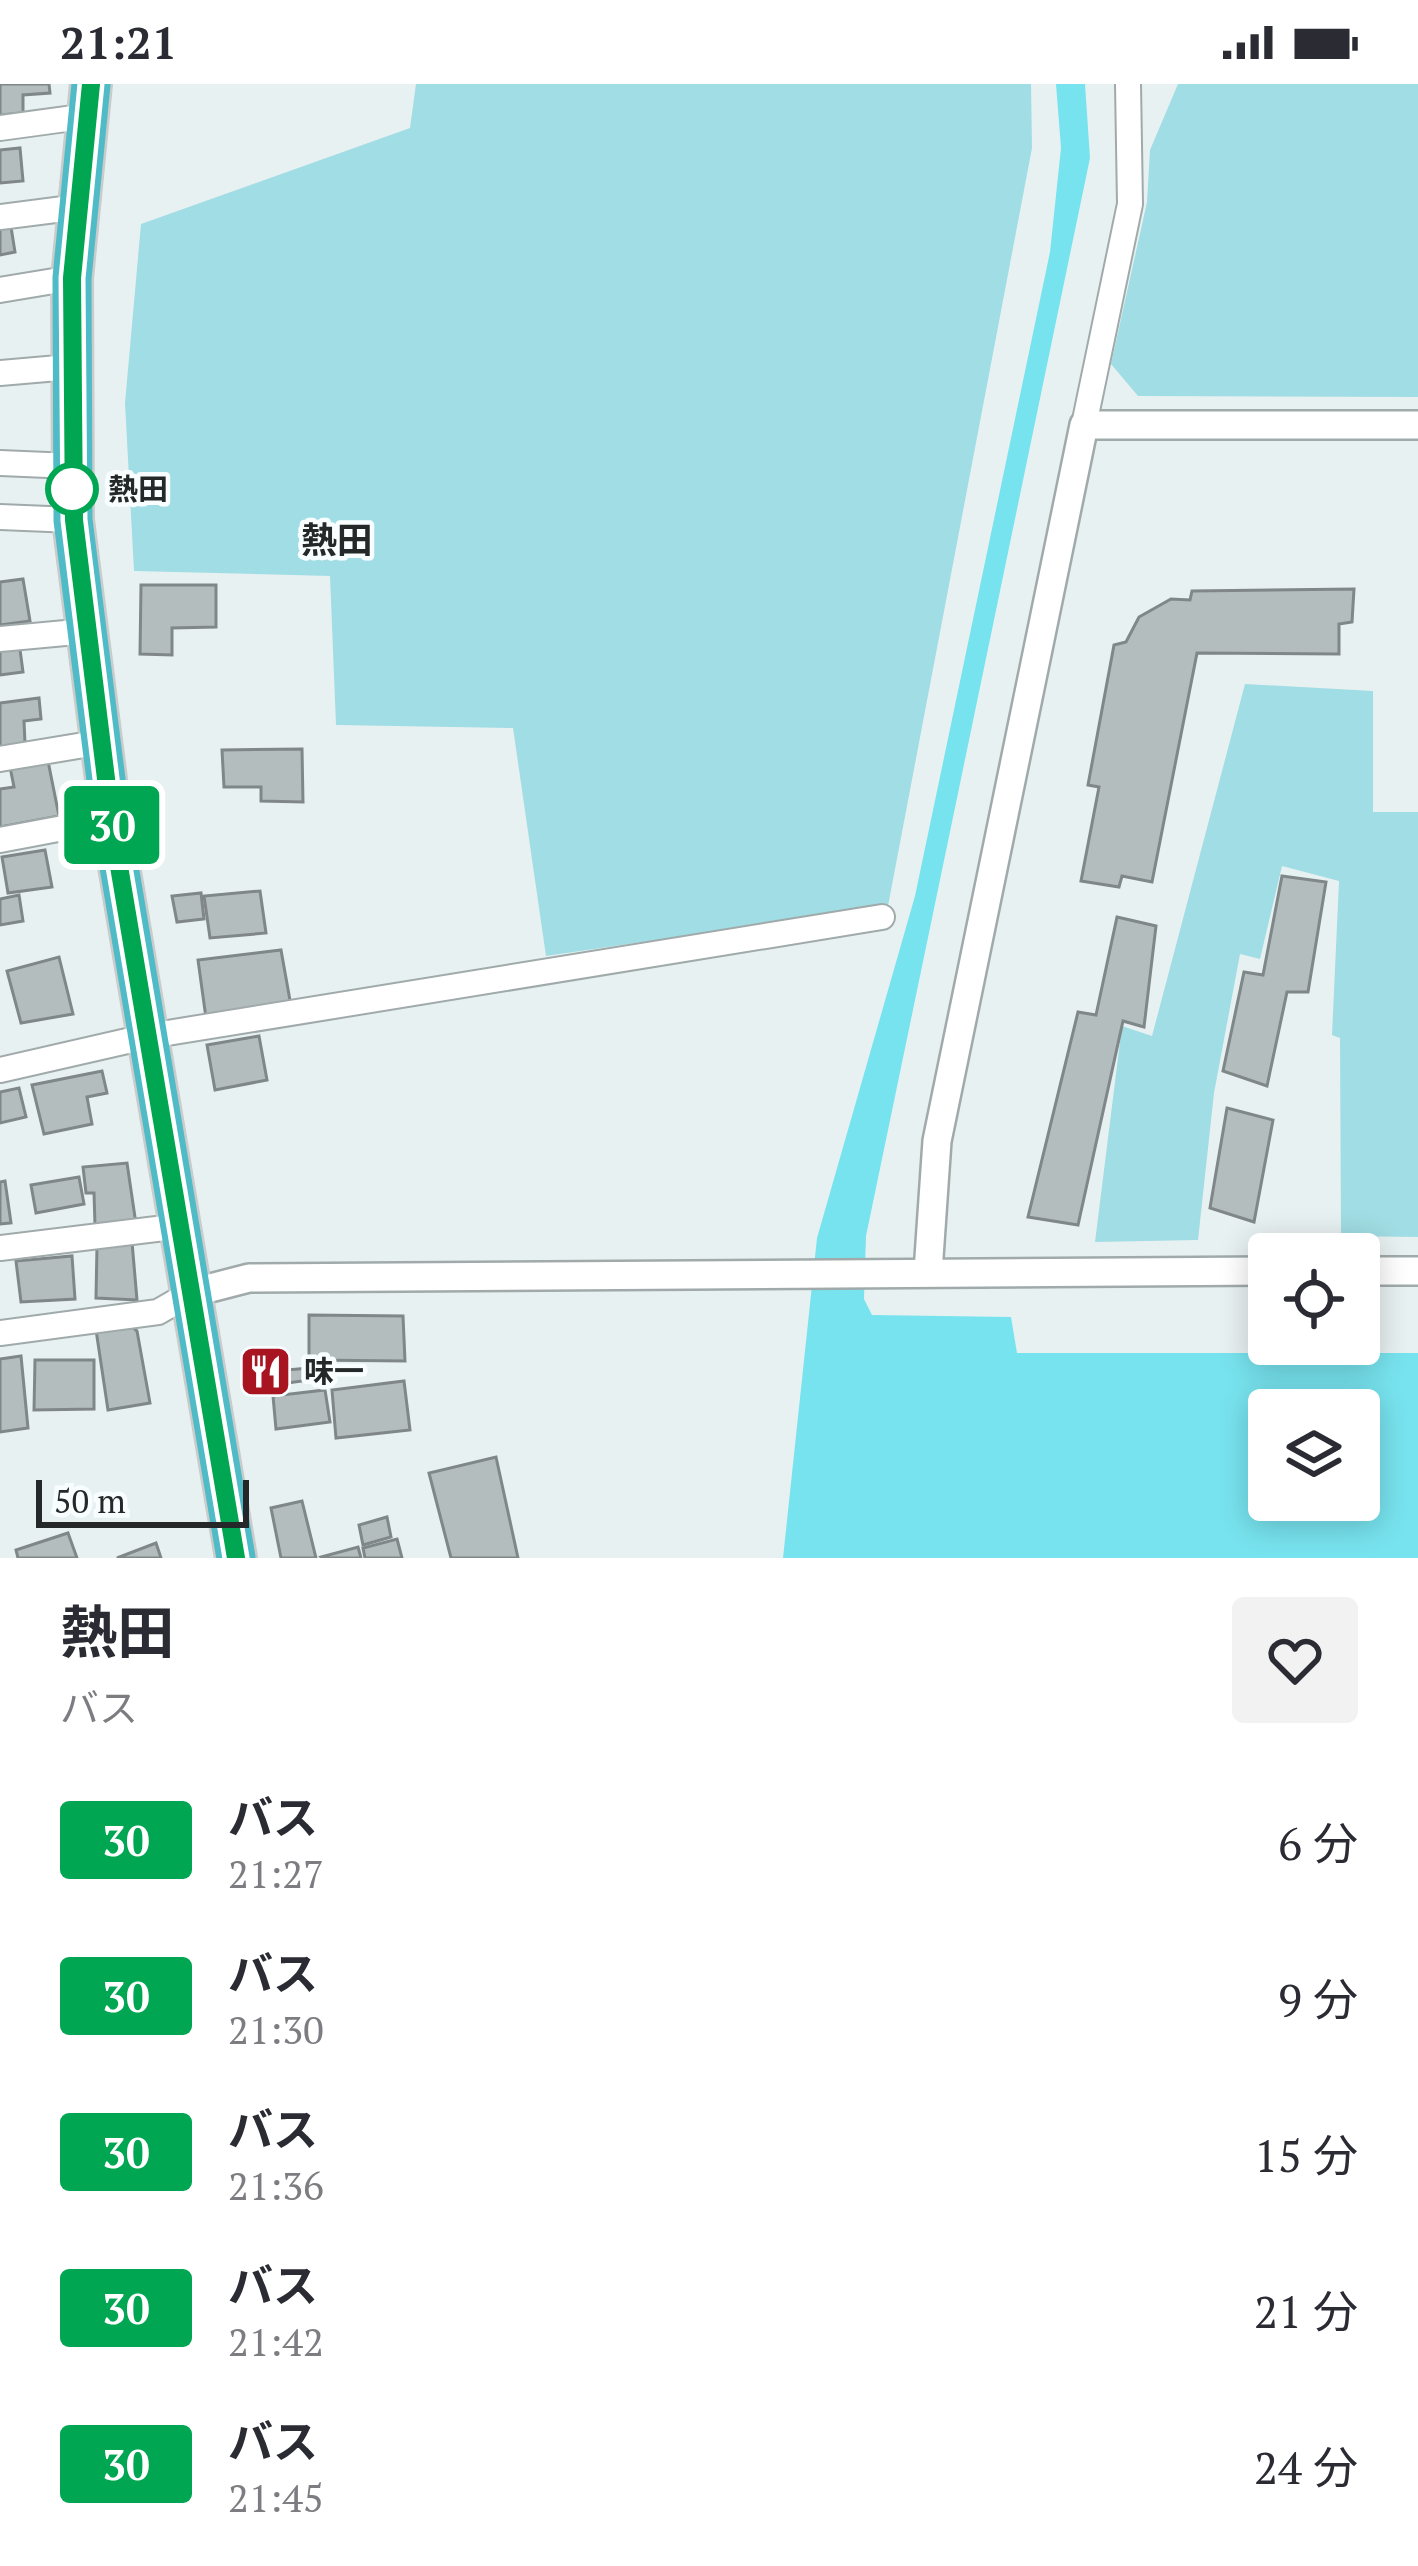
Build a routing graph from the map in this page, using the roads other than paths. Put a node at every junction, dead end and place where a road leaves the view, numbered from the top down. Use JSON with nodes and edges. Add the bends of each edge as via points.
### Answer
{"nodes":[{"id":1,"x":1128,"y":84,"type":"edge"},
{"id":2,"x":90,"y":100,"type":"edge"},
{"id":3,"x":0,"y":128,"type":"edge"},
{"id":4,"x":79,"y":207,"type":"junction"},
{"id":5,"x":0,"y":217,"type":"edge"},
{"id":6,"x":72,"y":278,"type":"junction"},
{"id":7,"x":0,"y":290,"type":"edge"},
{"id":8,"x":70,"y":367,"type":"junction"},
{"id":9,"x":0,"y":373,"type":"edge"},
{"id":10,"x":1084,"y":425,"type":"junction"},
{"id":11,"x":1418,"y":425,"type":"edge"},
{"id":12,"x":0,"y":463,"type":"edge"},
{"id":13,"x":71,"y":466,"type":"junction"},
{"id":14,"x":0,"y":517,"type":"edge"},
{"id":15,"x":74,"y":520,"type":"junction"},
{"id":16,"x":87,"y":631,"type":"junction"},
{"id":17,"x":0,"y":639,"type":"edge"},
{"id":18,"x":102,"y":742,"type":"junction"},
{"id":19,"x":0,"y":759,"type":"edge"},
{"id":20,"x":111,"y":819,"type":"junction"},
{"id":21,"x":0,"y":840,"type":"edge"},
{"id":22,"x":882,"y":916,"type":"dead end"},
{"id":23,"x":149,"y":1036,"type":"junction"},
{"id":24,"x":0,"y":1070,"type":"edge"},
{"id":25,"x":181,"y":1226,"type":"junction"},
{"id":26,"x":0,"y":1248,"type":"edge"},
{"id":27,"x":1248,"y":1271,"type":"edge"},
{"id":28,"x":1380,"y":1271,"type":"edge"},
{"id":29,"x":1418,"y":1271,"type":"edge"},
{"id":30,"x":928,"y":1272,"type":"junction"},
{"id":31,"x":191,"y":1293,"type":"junction"},
{"id":32,"x":0,"y":1333,"type":"edge"},
{"id":33,"x":236,"y":1558,"type":"edge"}],
"edges":[{"from":1,"to":10,"type":"street","via":[[1130,204]]},
{"from":2,"to":3,"type":"street"},
{"from":2,"to":4,"type":"highway"},
{"from":4,"to":5,"type":"street"},
{"from":4,"to":6,"type":"highway"},
{"from":6,"to":7,"type":"street"},
{"from":6,"to":8,"type":"highway"},
{"from":8,"to":9,"type":"street"},
{"from":8,"to":13,"type":"highway"},
{"from":10,"to":11,"type":"street"},
{"from":10,"to":30,"type":"street","via":[[937,1141]]},
{"from":12,"to":13,"type":"street"},
{"from":13,"to":15,"type":"highway"},
{"from":14,"to":15,"type":"street"},
{"from":15,"to":16,"type":"highway"},
{"from":16,"to":17,"type":"street"},
{"from":16,"to":18,"type":"highway"},
{"from":18,"to":19,"type":"street"},
{"from":18,"to":20,"type":"highway"},
{"from":20,"to":21,"type":"street"},
{"from":20,"to":23,"type":"highway"},
{"from":22,"to":23,"type":"street"},
{"from":23,"to":24,"type":"street"},
{"from":23,"to":25,"type":"highway"},
{"from":25,"to":26,"type":"street"},
{"from":25,"to":31,"type":"highway"},
{"from":27,"to":30,"type":"street"},
{"from":28,"to":29,"type":"street"},
{"from":30,"to":31,"type":"street","via":[[249,1278]]},
{"from":31,"to":32,"type":"street","via":[[158,1312]]},
{"from":31,"to":33,"type":"highway"}]}
